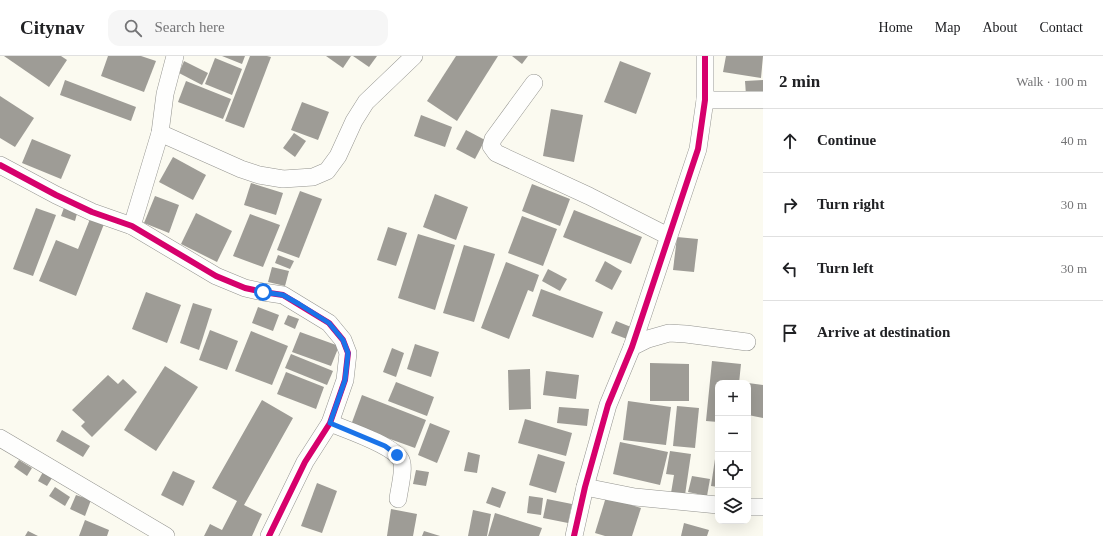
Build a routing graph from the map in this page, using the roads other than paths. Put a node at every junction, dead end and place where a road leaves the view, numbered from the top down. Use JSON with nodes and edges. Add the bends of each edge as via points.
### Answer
{"nodes":[{"id":1,"x":175,"y":56,"type":"edge"},
{"id":2,"x":414,"y":56,"type":"edge"},
{"id":3,"x":705,"y":56,"type":"edge"},
{"id":4,"x":534,"y":83,"type":"dead end"},
{"id":5,"x":705,"y":100,"type":"junction"},
{"id":6,"x":763,"y":100,"type":"edge"},
{"id":7,"x":160,"y":133,"type":"junction"},
{"id":8,"x":0,"y":165,"type":"edge"},
{"id":9,"x":132,"y":226,"type":"junction"},
{"id":10,"x":668,"y":236,"type":"junction"},
{"id":11,"x":747,"y":342,"type":"dead end"},
{"id":12,"x":632,"y":348,"type":"junction"},
{"id":13,"x":330,"y":423,"type":"junction"},
{"id":14,"x":0,"y":438,"type":"edge"},
{"id":15,"x":585,"y":487,"type":"junction"},
{"id":16,"x":398,"y":499,"type":"dead end"},
{"id":17,"x":715,"y":505,"type":"edge"},
{"id":18,"x":751,"y":507,"type":"edge"},
{"id":19,"x":763,"y":507,"type":"edge"},
{"id":20,"x":166,"y":536,"type":"edge"},
{"id":21,"x":269,"y":536,"type":"edge"},
{"id":22,"x":574,"y":536,"type":"edge"}],
"edges":[{"from":1,"to":7,"type":"street","via":[[165,94]]},
{"from":2,"to":7,"type":"street","via":[[366,102],[331,166],[327,171],[313,177],[283,179],[259,175]]},
{"from":3,"to":5,"type":"street"},
{"from":4,"to":10,"type":"street","via":[[493,139],[491,146],[496,153]]},
{"from":5,"to":6,"type":"street"},
{"from":5,"to":10,"type":"street","via":[[698,149]]},
{"from":7,"to":9,"type":"street"},
{"from":8,"to":9,"type":"street","via":[[92,212]]},
{"from":9,"to":13,"type":"street","via":[[216,276],[245,288],[283,295],[329,323],[343,340],[348,353],[345,380]]},
{"from":10,"to":12,"type":"street"},
{"from":11,"to":12,"type":"street","via":[[669,333],[648,339]]},
{"from":12,"to":15,"type":"street","via":[[608,406]]},
{"from":13,"to":16,"type":"street","via":[[385,446],[397,455],[402,466]]},
{"from":13,"to":21,"type":"street","via":[[305,462]]},
{"from":14,"to":20,"type":"street"},
{"from":15,"to":17,"type":"street","via":[[635,497]]},
{"from":15,"to":22,"type":"street"},
{"from":18,"to":19,"type":"street"}]}
